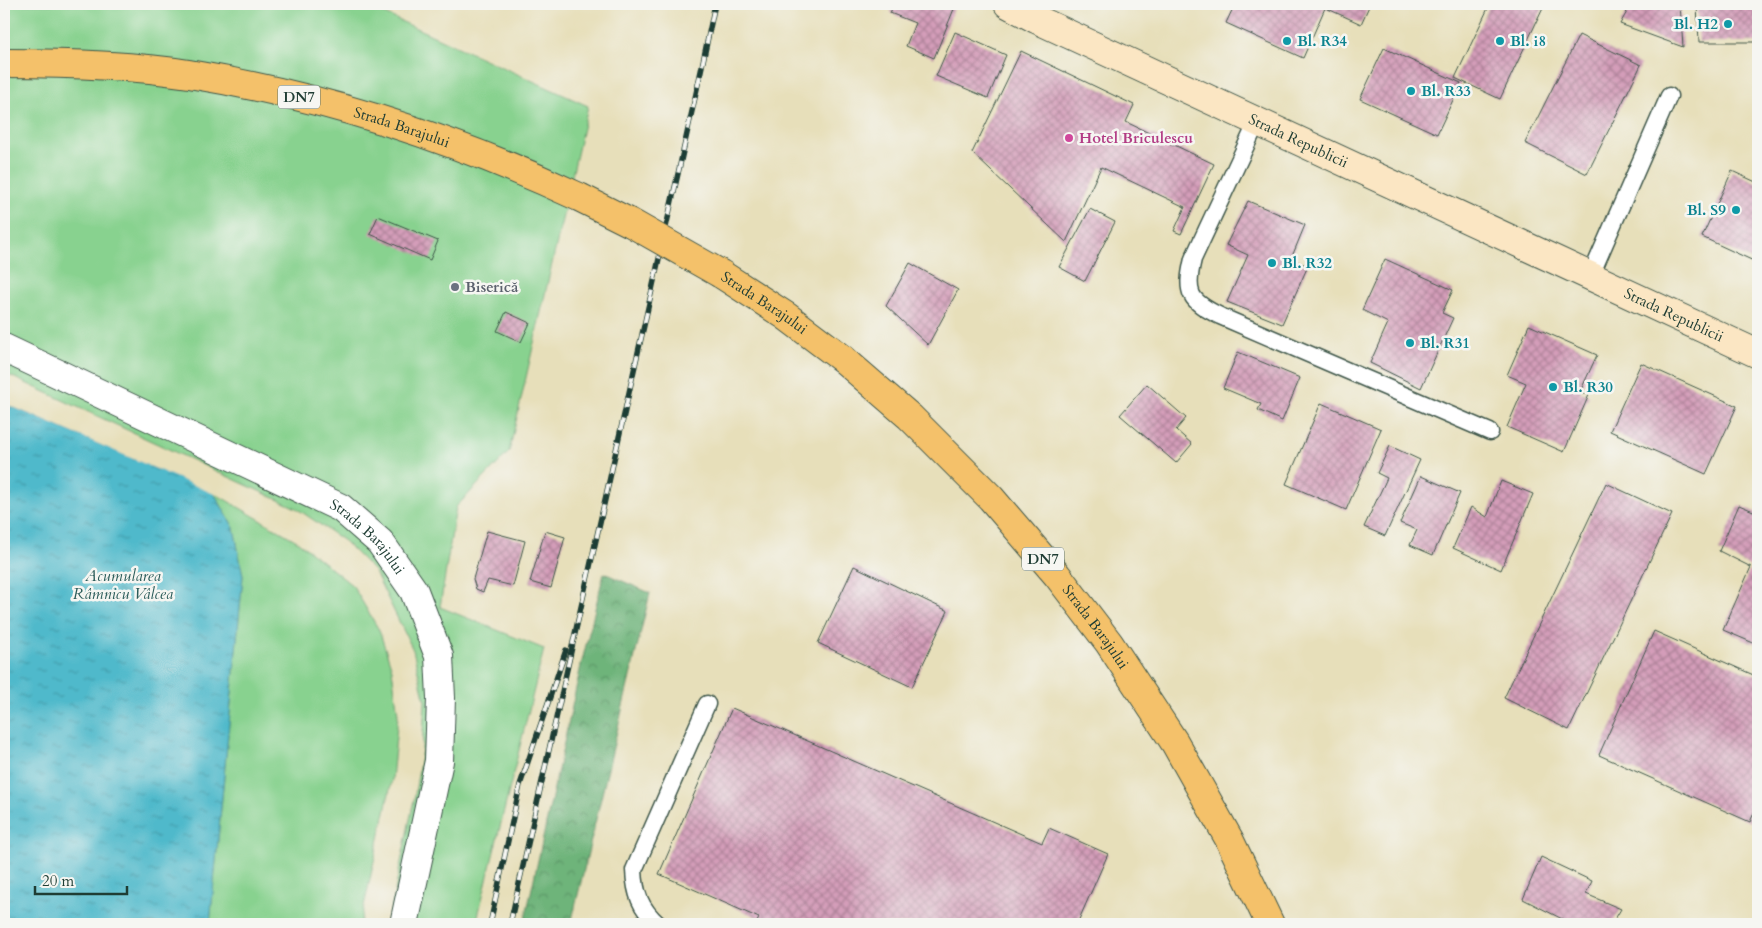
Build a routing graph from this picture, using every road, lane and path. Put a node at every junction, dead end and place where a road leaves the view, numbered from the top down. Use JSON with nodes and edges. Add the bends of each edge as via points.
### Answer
{"nodes":[{"id":1,"x":1008,"y":4,"type":"edge"},
{"id":2,"x":1040,"y":11,"type":"edge"},
{"id":3,"x":4,"y":62,"type":"edge"},
{"id":4,"x":1669,"y":96,"type":"dead end"},
{"id":5,"x":1257,"y":122,"type":"junction"},
{"id":6,"x":1591,"y":276,"type":"junction"},
{"id":7,"x":4,"y":348,"type":"edge"},
{"id":8,"x":1758,"y":354,"type":"edge"},
{"id":9,"x":1490,"y":432,"type":"dead end"},
{"id":10,"x":707,"y":704,"type":"dead end"},
{"id":11,"x":404,"y":924,"type":"edge"},
{"id":12,"x":658,"y":924,"type":"edge"},
{"id":13,"x":1270,"y":924,"type":"edge"}],
"edges":[{"from":1,"to":2,"type":"main road","name":"Strada Republicii"},
{"from":2,"to":5,"type":"main road","name":"Strada Republicii"},
{"from":3,"to":13,"type":"highway","name":"Strada Barajului","number":"DN7","bridge":true,"via":[[188,74],[260,88],[401,125],[528,173],[632,223],[786,316],[844,359],[910,417],[991,498],[1057,575],[1109,643],[1175,744],[1229,839]]},
{"from":4,"to":6,"type":"lane"},
{"from":5,"to":6,"type":"main road","name":"Strada Republicii"},
{"from":5,"to":9,"type":"lane","via":[[1193,259],[1190,275],[1192,297],[1200,307]]},
{"from":6,"to":8,"type":"main road","name":"Strada Republicii"},
{"from":7,"to":11,"type":"street","name":"Strada Barajului","via":[[341,508],[380,542],[414,591],[439,656],[439,761]]},
{"from":10,"to":12,"type":"lane","via":[[634,870],[640,904]]}]}
